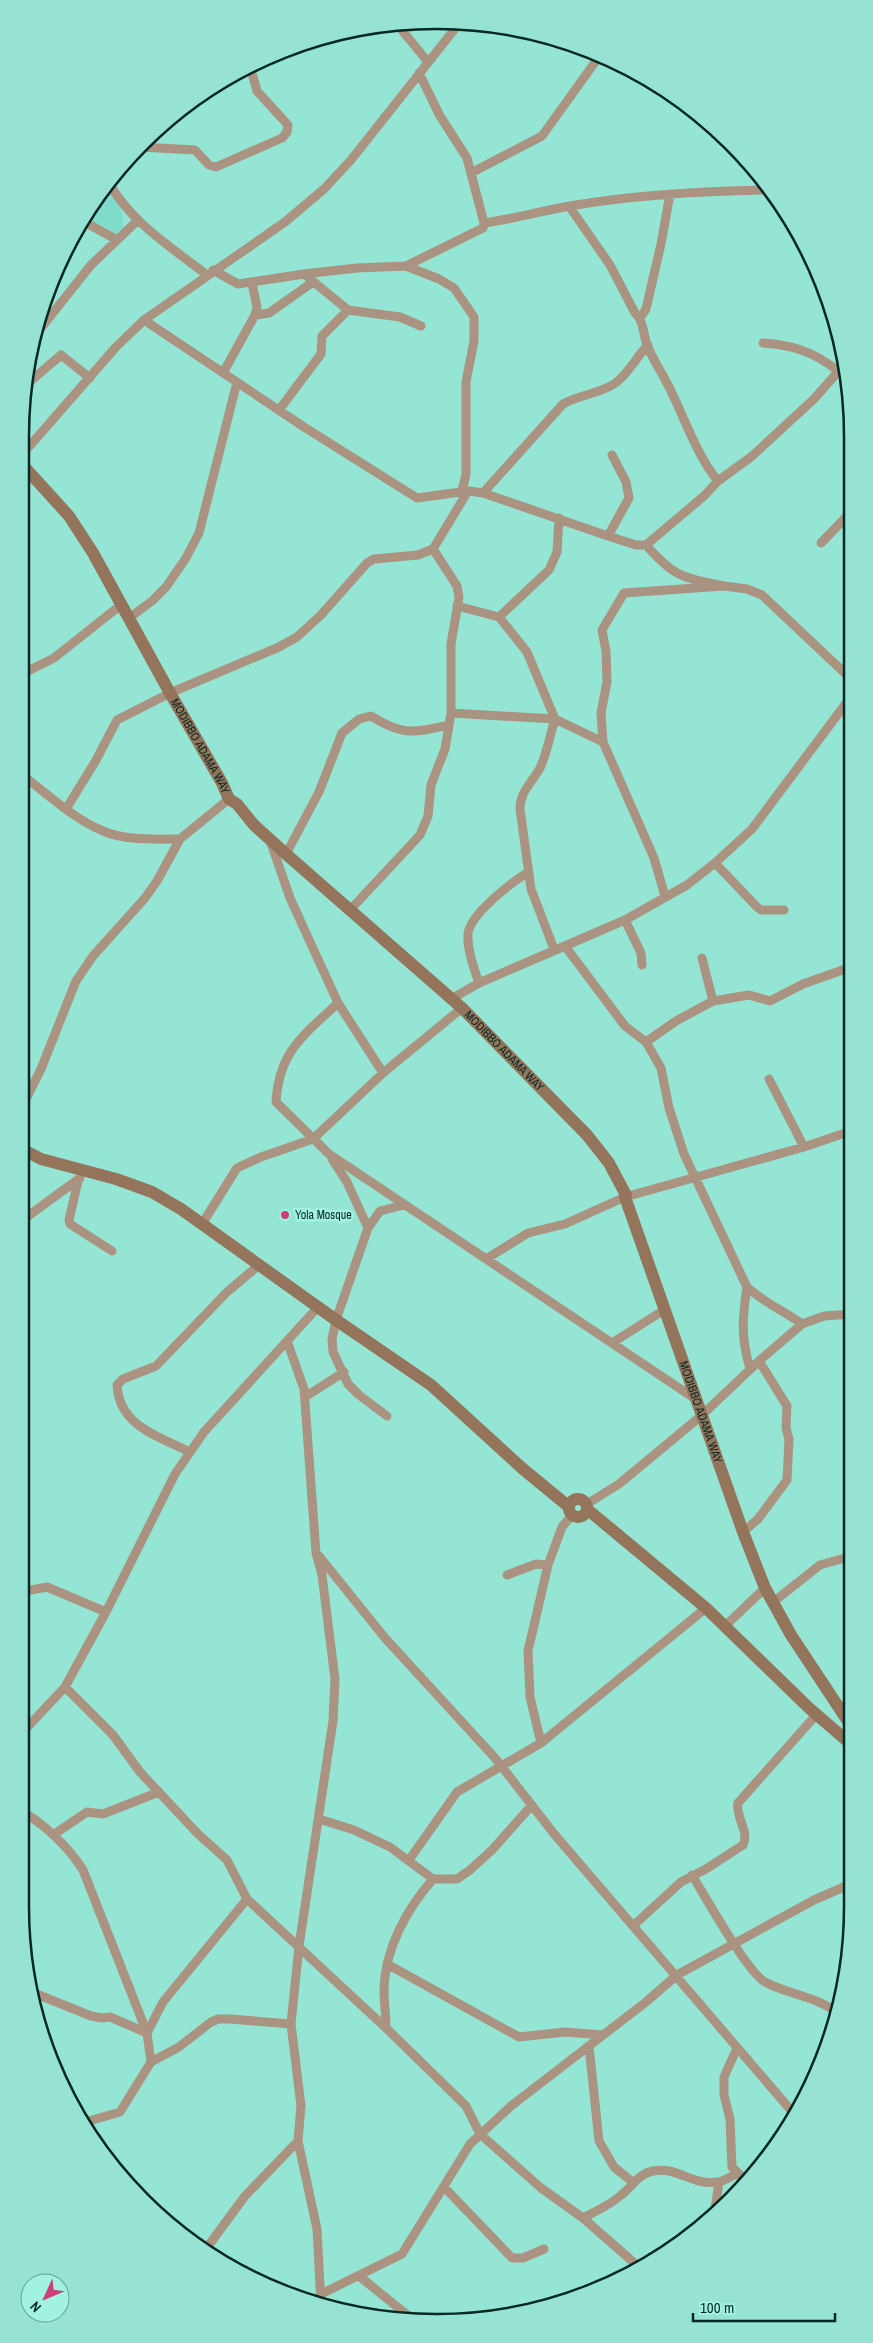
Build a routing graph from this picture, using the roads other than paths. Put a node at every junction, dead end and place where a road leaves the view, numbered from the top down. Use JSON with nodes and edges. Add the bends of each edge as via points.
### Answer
{"nodes":[{"id":1,"x":454,"y":30,"type":"edge"},
{"id":2,"x":402,"y":31,"type":"edge"},
{"id":3,"x":596,"y":61,"type":"edge"},
{"id":4,"x":428,"y":62,"type":"junction"},
{"id":5,"x":252,"y":73,"type":"edge"},
{"id":6,"x":419,"y":73,"type":"junction"},
{"id":7,"x":149,"y":147,"type":"edge"},
{"id":8,"x":471,"y":173,"type":"junction"},
{"id":9,"x":112,"y":189,"type":"edge"},
{"id":10,"x":762,"y":190,"type":"edge"},
{"id":11,"x":670,"y":194,"type":"junction"},
{"id":12,"x":569,"y":206,"type":"junction"},
{"id":13,"x":137,"y":220,"type":"junction"},
{"id":14,"x":484,"y":223,"type":"junction"},
{"id":15,"x":88,"y":224,"type":"edge"},
{"id":16,"x":117,"y":240,"type":"junction"},
{"id":17,"x":406,"y":266,"type":"junction"},
{"id":18,"x":210,"y":272,"type":"junction"},
{"id":19,"x":304,"y":274,"type":"junction"},
{"id":20,"x":312,"y":282,"type":"junction"},
{"id":21,"x":252,"y":283,"type":"junction"},
{"id":22,"x":348,"y":310,"type":"junction"},
{"id":23,"x":48,"y":313,"type":"edge"},
{"id":24,"x":255,"y":315,"type":"junction"},
{"id":25,"x":640,"y":318,"type":"junction"},
{"id":26,"x":144,"y":320,"type":"junction"},
{"id":27,"x":421,"y":326,"type":"dead end"},
{"id":28,"x":762,"y":343,"type":"dead end"},
{"id":29,"x":648,"y":345,"type":"junction"},
{"id":30,"x":838,"y":366,"type":"edge"},
{"id":31,"x":839,"y":372,"type":"edge"},
{"id":32,"x":223,"y":373,"type":"junction"},
{"id":33,"x":90,"y":378,"type":"junction"},
{"id":34,"x":33,"y":379,"type":"edge"},
{"id":35,"x":237,"y":382,"type":"junction"},
{"id":36,"x":279,"y":410,"type":"junction"},
{"id":37,"x":29,"y":447,"type":"edge"},
{"id":38,"x":612,"y":455,"type":"dead end"},
{"id":39,"x":29,"y":475,"type":"edge"},
{"id":40,"x":718,"y":481,"type":"junction"},
{"id":41,"x":468,"y":490,"type":"junction"},
{"id":42,"x":483,"y":493,"type":"junction"},
{"id":43,"x":559,"y":518,"type":"junction"},
{"id":44,"x":844,"y":518,"type":"edge"},
{"id":45,"x":608,"y":536,"type":"junction"},
{"id":46,"x":820,"y":543,"type":"dead end"},
{"id":47,"x":646,"y":545,"type":"junction"},
{"id":48,"x":432,"y":548,"type":"junction"},
{"id":49,"x":724,"y":586,"type":"junction"},
{"id":50,"x":122,"y":604,"type":"junction"},
{"id":51,"x":457,"y":606,"type":"junction"},
{"id":52,"x":499,"y":617,"type":"junction"},
{"id":53,"x":129,"y":618,"type":"junction"},
{"id":54,"x":29,"y":670,"type":"edge"},
{"id":55,"x":844,"y":672,"type":"edge"},
{"id":56,"x":170,"y":693,"type":"junction"},
{"id":57,"x":844,"y":706,"type":"edge"},
{"id":58,"x":451,"y":713,"type":"junction"},
{"id":59,"x":554,"y":719,"type":"junction"},
{"id":60,"x":449,"y":724,"type":"junction"},
{"id":61,"x":603,"y":742,"type":"junction"},
{"id":62,"x":29,"y":780,"type":"edge"},
{"id":63,"x":229,"y":799,"type":"junction"},
{"id":64,"x":66,"y":809,"type":"junction"},
{"id":65,"x":269,"y":838,"type":"junction"},
{"id":66,"x":180,"y":840,"type":"junction"},
{"id":67,"x":286,"y":854,"type":"junction"},
{"id":68,"x":715,"y":863,"type":"junction"},
{"id":69,"x":527,"y":873,"type":"junction"},
{"id":70,"x":666,"y":896,"type":"junction"},
{"id":71,"x":350,"y":910,"type":"junction"},
{"id":72,"x":784,"y":910,"type":"dead end"},
{"id":73,"x":625,"y":920,"type":"junction"},
{"id":74,"x":565,"y":946,"type":"junction"},
{"id":75,"x":554,"y":949,"type":"junction"},
{"id":76,"x":702,"y":958,"type":"dead end"},
{"id":77,"x":642,"y":966,"type":"dead end"},
{"id":78,"x":844,"y":969,"type":"edge"},
{"id":79,"x":479,"y":983,"type":"junction"},
{"id":80,"x":451,"y":999,"type":"junction"},
{"id":81,"x":713,"y":1001,"type":"junction"},
{"id":82,"x":338,"y":1003,"type":"junction"},
{"id":83,"x":462,"y":1008,"type":"junction"},
{"id":84,"x":646,"y":1042,"type":"junction"},
{"id":85,"x":383,"y":1072,"type":"junction"},
{"id":86,"x":769,"y":1079,"type":"dead end"},
{"id":87,"x":29,"y":1093,"type":"edge"},
{"id":88,"x":844,"y":1133,"type":"edge"},
{"id":89,"x":312,"y":1139,"type":"junction"},
{"id":90,"x":804,"y":1147,"type":"junction"},
{"id":91,"x":29,"y":1153,"type":"edge"},
{"id":92,"x":329,"y":1154,"type":"junction"},
{"id":93,"x":82,"y":1176,"type":"junction"},
{"id":94,"x":695,"y":1178,"type":"junction"},
{"id":95,"x":624,"y":1197,"type":"junction"},
{"id":96,"x":404,"y":1205,"type":"junction"},
{"id":97,"x":29,"y":1215,"type":"edge"},
{"id":98,"x":202,"y":1224,"type":"junction"},
{"id":99,"x":368,"y":1228,"type":"junction"},
{"id":100,"x":112,"y":1251,"type":"dead end"},
{"id":101,"x":486,"y":1260,"type":"junction"},
{"id":102,"x":259,"y":1265,"type":"junction"},
{"id":103,"x":747,"y":1287,"type":"junction"},
{"id":104,"x":318,"y":1307,"type":"junction"},
{"id":105,"x":664,"y":1310,"type":"junction"},
{"id":106,"x":844,"y":1315,"type":"edge"},
{"id":107,"x":336,"y":1320,"type":"junction"},
{"id":108,"x":802,"y":1324,"type":"junction"},
{"id":109,"x":287,"y":1341,"type":"junction"},
{"id":110,"x":612,"y":1344,"type":"junction"},
{"id":111,"x":758,"y":1361,"type":"junction"},
{"id":112,"x":750,"y":1369,"type":"junction"},
{"id":113,"x":344,"y":1372,"type":"junction"},
{"id":114,"x":305,"y":1397,"type":"junction"},
{"id":115,"x":697,"y":1400,"type":"junction"},
{"id":116,"x":387,"y":1416,"type":"dead end"},
{"id":117,"x":702,"y":1416,"type":"junction"},
{"id":118,"x":190,"y":1452,"type":"junction"},
{"id":119,"x":578,"y":1508,"type":"junction"},
{"id":120,"x":743,"y":1532,"type":"junction"},
{"id":121,"x":316,"y":1553,"type":"junction"},
{"id":122,"x":844,"y":1558,"type":"edge"},
{"id":123,"x":548,"y":1565,"type":"junction"},
{"id":124,"x":507,"y":1575,"type":"dead end"},
{"id":125,"x":765,"y":1588,"type":"junction"},
{"id":126,"x":29,"y":1590,"type":"edge"},
{"id":127,"x":772,"y":1603,"type":"junction"},
{"id":128,"x":706,"y":1608,"type":"junction"},
{"id":129,"x":106,"y":1612,"type":"junction"},
{"id":130,"x":725,"y":1626,"type":"junction"},
{"id":131,"x":65,"y":1687,"type":"junction"},
{"id":132,"x":816,"y":1715,"type":"junction"},
{"id":133,"x":844,"y":1715,"type":"edge"},
{"id":134,"x":29,"y":1725,"type":"edge"},
{"id":135,"x":844,"y":1738,"type":"edge"},
{"id":136,"x":541,"y":1742,"type":"junction"},
{"id":137,"x":502,"y":1767,"type":"junction"},
{"id":138,"x":159,"y":1792,"type":"junction"},
{"id":139,"x":532,"y":1805,"type":"junction"},
{"id":140,"x":29,"y":1817,"type":"edge"},
{"id":141,"x":319,"y":1819,"type":"junction"},
{"id":142,"x":53,"y":1835,"type":"junction"},
{"id":143,"x":409,"y":1860,"type":"junction"},
{"id":144,"x":692,"y":1875,"type":"junction"},
{"id":145,"x":433,"y":1879,"type":"junction"},
{"id":146,"x":844,"y":1887,"type":"edge"},
{"id":147,"x":247,"y":1899,"type":"junction"},
{"id":148,"x":634,"y":1924,"type":"junction"},
{"id":149,"x":734,"y":1943,"type":"junction"},
{"id":150,"x":299,"y":1946,"type":"junction"},
{"id":151,"x":387,"y":1964,"type":"junction"},
{"id":152,"x":677,"y":1975,"type":"junction"},
{"id":153,"x":39,"y":1995,"type":"edge"},
{"id":154,"x":831,"y":2007,"type":"edge"},
{"id":155,"x":292,"y":2024,"type":"junction"},
{"id":156,"x":386,"y":2028,"type":"junction"},
{"id":157,"x":147,"y":2034,"type":"junction"},
{"id":158,"x":604,"y":2035,"type":"junction"},
{"id":159,"x":589,"y":2046,"type":"junction"},
{"id":160,"x":737,"y":2048,"type":"junction"},
{"id":161,"x":152,"y":2062,"type":"junction"},
{"id":162,"x":790,"y":2110,"type":"edge"},
{"id":163,"x":90,"y":2121,"type":"edge"},
{"id":164,"x":480,"y":2134,"type":"junction"},
{"id":165,"x":298,"y":2140,"type":"junction"},
{"id":166,"x":738,"y":2173,"type":"junction"},
{"id":167,"x":742,"y":2177,"type":"edge"},
{"id":168,"x":719,"y":2182,"type":"junction"},
{"id":169,"x":634,"y":2183,"type":"junction"},
{"id":170,"x":444,"y":2187,"type":"junction"},
{"id":171,"x":716,"y":2203,"type":"edge"},
{"id":172,"x":583,"y":2218,"type":"junction"},
{"id":173,"x":209,"y":2245,"type":"edge"},
{"id":174,"x":544,"y":2249,"type":"dead end"},
{"id":175,"x":634,"y":2263,"type":"edge"},
{"id":176,"x":358,"y":2276,"type":"junction"},
{"id":177,"x":321,"y":2294,"type":"junction"},
{"id":178,"x":319,"y":2297,"type":"edge"},
{"id":179,"x":321,"y":2297,"type":"edge"},
{"id":180,"x":404,"y":2313,"type":"edge"}],
"edges":[{"from":1,"to":4,"type":"street"},
{"from":2,"to":4,"type":"street"},
{"from":3,"to":8,"type":"street","via":[[542,136]]},
{"from":4,"to":6,"type":"street"},
{"from":5,"to":7,"type":"street","via":[[257,91],[288,125],[282,138],[216,167],[209,165],[195,150]]},
{"from":6,"to":8,"type":"street","via":[[440,116],[467,158]]},
{"from":6,"to":18,"type":"street","via":[[351,160],[324,189],[285,222]]},
{"from":8,"to":14,"type":"street"},
{"from":9,"to":13,"type":"street"},
{"from":10,"to":11,"type":"street"},
{"from":11,"to":12,"type":"street"},
{"from":11,"to":25,"type":"street","via":[[646,309]]},
{"from":12,"to":14,"type":"street"},
{"from":12,"to":25,"type":"street","via":[[610,265]]},
{"from":13,"to":16,"type":"street"},
{"from":13,"to":18,"type":"street"},
{"from":14,"to":17,"type":"street","via":[[483,228]]},
{"from":15,"to":16,"type":"street"},
{"from":16,"to":23,"type":"street"},
{"from":17,"to":19,"type":"street"},
{"from":17,"to":41,"type":"street","via":[[454,288],[474,317],[474,341],[466,382],[466,475],[462,490]]},
{"from":18,"to":21,"type":"street","via":[[238,284]]},
{"from":18,"to":26,"type":"street"},
{"from":19,"to":20,"type":"street"},
{"from":19,"to":21,"type":"street"},
{"from":20,"to":22,"type":"street"},
{"from":20,"to":24,"type":"street","via":[[269,314]]},
{"from":21,"to":24,"type":"street","via":[[257,307]]},
{"from":22,"to":27,"type":"street","via":[[400,317]]},
{"from":22,"to":36,"type":"street","via":[[322,336],[321,354]]},
{"from":24,"to":32,"type":"street"},
{"from":25,"to":29,"type":"street"},
{"from":26,"to":32,"type":"street"},
{"from":26,"to":33,"type":"street"},
{"from":28,"to":30,"type":"street","via":[[801,348]]},
{"from":29,"to":40,"type":"street","via":[[708,469]]},
{"from":29,"to":42,"type":"street","via":[[616,383],[563,404]]},
{"from":31,"to":40,"type":"street","via":[[751,457]]},
{"from":32,"to":35,"type":"street"},
{"from":33,"to":34,"type":"street","via":[[61,355]]},
{"from":33,"to":37,"type":"street"},
{"from":35,"to":36,"type":"street"},
{"from":35,"to":53,"type":"street","via":[[200,533],[166,587]]},
{"from":36,"to":41,"type":"street","via":[[416,498]]},
{"from":38,"to":45,"type":"street","via":[[626,482],[629,498]]},
{"from":39,"to":50,"type":"main road","name":"MODIBBO ADAMA WAY","via":[[69,516]]},
{"from":40,"to":47,"type":"street"},
{"from":41,"to":42,"type":"street"},
{"from":41,"to":48,"type":"street"},
{"from":42,"to":43,"type":"street"},
{"from":43,"to":45,"type":"street"},
{"from":43,"to":52,"type":"street","via":[[557,552],[549,570]]},
{"from":44,"to":46,"type":"street"},
{"from":45,"to":47,"type":"street"},
{"from":47,"to":49,"type":"street","via":[[664,566],[683,578]]},
{"from":48,"to":51,"type":"street","via":[[457,586],[460,596]]},
{"from":48,"to":56,"type":"street","via":[[418,554],[374,559],[297,637],[279,648]]},
{"from":49,"to":55,"type":"street","via":[[762,595]]},
{"from":49,"to":61,"type":"street","via":[[624,593],[602,630],[607,682],[601,713]]},
{"from":50,"to":53,"type":"main road","name":"MODIBBO ADAMA WAY"},
{"from":50,"to":54,"type":"street","via":[[54,658]]},
{"from":51,"to":52,"type":"street"},
{"from":51,"to":58,"type":"street","via":[[451,644]]},
{"from":52,"to":59,"type":"street","via":[[527,652]]},
{"from":53,"to":56,"type":"main road","name":"MODIBBO ADAMA WAY"},
{"from":56,"to":63,"type":"main road","name":"MODIBBO ADAMA WAY"},
{"from":56,"to":64,"type":"street","via":[[117,720]]},
{"from":57,"to":68,"type":"street","via":[[752,829]]},
{"from":58,"to":59,"type":"street"},
{"from":58,"to":60,"type":"street"},
{"from":59,"to":61,"type":"street"},
{"from":59,"to":69,"type":"street","via":[[540,768],[520,799]]},
{"from":60,"to":67,"type":"street","via":[[401,732],[371,716],[348,727],[338,741],[319,792]]},
{"from":60,"to":71,"type":"street","via":[[445,749],[431,785],[428,816],[420,835]]},
{"from":61,"to":70,"type":"street","via":[[654,858]]},
{"from":62,"to":64,"type":"street"},
{"from":63,"to":65,"type":"main road","name":"MODIBBO ADAMA WAY"},
{"from":63,"to":66,"type":"street"},
{"from":64,"to":66,"type":"street","via":[[102,831],[121,836]]},
{"from":65,"to":67,"type":"main road","name":"MODIBBO ADAMA WAY"},
{"from":65,"to":82,"type":"street","via":[[290,898]]},
{"from":66,"to":87,"type":"street","via":[[146,898],[93,956],[76,981]]},
{"from":67,"to":71,"type":"main road","name":"MODIBBO ADAMA WAY"},
{"from":68,"to":70,"type":"street","via":[[687,885]]},
{"from":68,"to":72,"type":"street","via":[[761,910]]},
{"from":69,"to":75,"type":"street"},
{"from":69,"to":79,"type":"street","via":[[506,886],[471,925],[468,933],[470,955]]},
{"from":70,"to":73,"type":"street"},
{"from":71,"to":80,"type":"main road","name":"MODIBBO ADAMA WAY"},
{"from":73,"to":74,"type":"street"},
{"from":73,"to":77,"type":"street","via":[[641,953]]},
{"from":74,"to":75,"type":"street"},
{"from":74,"to":84,"type":"street","via":[[625,1026]]},
{"from":75,"to":79,"type":"street"},
{"from":76,"to":81,"type":"street"},
{"from":78,"to":81,"type":"street","via":[[770,1000],[749,995]]},
{"from":79,"to":80,"type":"street"},
{"from":80,"to":83,"type":"main road","name":"MODIBBO ADAMA WAY"},
{"from":81,"to":84,"type":"street"},
{"from":82,"to":85,"type":"street"},
{"from":82,"to":89,"type":"street","via":[[293,1046],[284,1062],[276,1090],[276,1102]]},
{"from":83,"to":85,"type":"street"},
{"from":83,"to":95,"type":"main road","name":"MODIBBO ADAMA WAY","via":[[587,1135],[609,1163],[626,1195]]},
{"from":84,"to":94,"type":"street","via":[[661,1068],[676,1133]]},
{"from":85,"to":89,"type":"street"},
{"from":86,"to":90,"type":"street"},
{"from":88,"to":90,"type":"street"},
{"from":89,"to":92,"type":"street"},
{"from":89,"to":98,"type":"street","via":[[237,1168]]},
{"from":90,"to":94,"type":"street"},
{"from":91,"to":93,"type":"main road"},
{"from":92,"to":96,"type":"street"},
{"from":92,"to":99,"type":"street","via":[[347,1182]]},
{"from":93,"to":97,"type":"street"},
{"from":93,"to":98,"type":"main road","via":[[152,1192]]},
{"from":93,"to":100,"type":"street","via":[[70,1224]]},
{"from":94,"to":95,"type":"street"},
{"from":94,"to":103,"type":"street"},
{"from":95,"to":101,"type":"street","via":[[565,1224],[528,1234]]},
{"from":95,"to":105,"type":"main road","name":"MODIBBO ADAMA WAY"},
{"from":96,"to":99,"type":"street","via":[[380,1211]]},
{"from":96,"to":101,"type":"street"},
{"from":98,"to":102,"type":"main road"},
{"from":99,"to":107,"type":"street"},
{"from":101,"to":110,"type":"street"},
{"from":102,"to":104,"type":"main road"},
{"from":102,"to":118,"type":"street","via":[[227,1292],[156,1366],[123,1379],[117,1385],[118,1399],[129,1418],[147,1431]]},
{"from":103,"to":108,"type":"street","via":[[760,1299]]},
{"from":103,"to":112,"type":"street","via":[[742,1324],[743,1345]]},
{"from":104,"to":107,"type":"main road"},
{"from":104,"to":109,"type":"street"},
{"from":105,"to":110,"type":"street"},
{"from":105,"to":115,"type":"main road","name":"MODIBBO ADAMA WAY"},
{"from":106,"to":108,"type":"street","via":[[824,1316]]},
{"from":107,"to":113,"type":"street","via":[[333,1352]]},
{"from":107,"to":119,"type":"main road","via":[[431,1385],[549,1490]]},
{"from":108,"to":111,"type":"street"},
{"from":109,"to":114,"type":"street"},
{"from":109,"to":118,"type":"street","via":[[204,1432]]},
{"from":110,"to":115,"type":"street"},
{"from":111,"to":112,"type":"street"},
{"from":111,"to":120,"type":"street","via":[[787,1406],[786,1480],[758,1519]]},
{"from":112,"to":117,"type":"street"},
{"from":113,"to":114,"type":"street"},
{"from":113,"to":116,"type":"street","via":[[348,1384]]},
{"from":114,"to":121,"type":"street"},
{"from":115,"to":117,"type":"main road","name":"MODIBBO ADAMA WAY"},
{"from":117,"to":119,"type":"street","via":[[619,1484]]},
{"from":117,"to":120,"type":"main road","name":"MODIBBO ADAMA WAY"},
{"from":118,"to":129,"type":"street","via":[[174,1474]]},
{"from":119,"to":123,"type":"street","via":[[562,1527]]},
{"from":119,"to":128,"type":"main road","via":[[612,1531]]},
{"from":120,"to":125,"type":"main road","name":"MODIBBO ADAMA WAY"},
{"from":121,"to":137,"type":"street","via":[[385,1638]]},
{"from":121,"to":141,"type":"street","via":[[322,1575],[335,1679],[333,1721]]},
{"from":122,"to":127,"type":"street","via":[[820,1565]]},
{"from":123,"to":124,"type":"street","via":[[536,1564]]},
{"from":123,"to":136,"type":"street","via":[[528,1651],[530,1697]]},
{"from":125,"to":127,"type":"main road","name":"MODIBBO ADAMA WAY"},
{"from":125,"to":130,"type":"street"},
{"from":126,"to":129,"type":"street","via":[[47,1587]]},
{"from":127,"to":133,"type":"main road","name":"MODIBBO ADAMA WAY"},
{"from":128,"to":130,"type":"main road"},
{"from":128,"to":136,"type":"street"},
{"from":129,"to":131,"type":"street"},
{"from":130,"to":132,"type":"main road"},
{"from":131,"to":134,"type":"street"},
{"from":131,"to":138,"type":"street","via":[[113,1735]]},
{"from":132,"to":135,"type":"main road"},
{"from":132,"to":144,"type":"street","via":[[738,1803],[736,1809],[745,1835],[743,1845]]},
{"from":136,"to":137,"type":"street"},
{"from":137,"to":139,"type":"street"},
{"from":137,"to":143,"type":"street","via":[[457,1792]]},
{"from":138,"to":142,"type":"street","via":[[103,1814],[88,1812]]},
{"from":138,"to":147,"type":"street","via":[[227,1860]]},
{"from":139,"to":145,"type":"street","via":[[470,1870],[457,1879]]},
{"from":139,"to":148,"type":"street"},
{"from":140,"to":142,"type":"street"},
{"from":141,"to":143,"type":"street","via":[[354,1830]]},
{"from":141,"to":150,"type":"street"},
{"from":142,"to":157,"type":"street","via":[[74,1855],[83,1870]]},
{"from":143,"to":145,"type":"street"},
{"from":144,"to":148,"type":"street"},
{"from":144,"to":149,"type":"street"},
{"from":145,"to":151,"type":"street","via":[[398,1930]]},
{"from":146,"to":149,"type":"street"},
{"from":147,"to":150,"type":"street"},
{"from":147,"to":157,"type":"street","via":[[164,2002]]},
{"from":148,"to":152,"type":"street"},
{"from":149,"to":152,"type":"street"},
{"from":149,"to":154,"type":"street","via":[[764,1982]]},
{"from":150,"to":155,"type":"street"},
{"from":150,"to":156,"type":"street"},
{"from":151,"to":156,"type":"street","via":[[384,1989]]},
{"from":151,"to":158,"type":"street","via":[[519,2037],[565,2032]]},
{"from":152,"to":158,"type":"street"},
{"from":152,"to":160,"type":"street"},
{"from":153,"to":157,"type":"street","via":[[91,2016],[110,2017]]},
{"from":155,"to":161,"type":"street","via":[[218,2019]]},
{"from":155,"to":165,"type":"street","via":[[301,2106]]},
{"from":156,"to":164,"type":"street","via":[[466,2106]]},
{"from":157,"to":161,"type":"street"},
{"from":158,"to":159,"type":"street"},
{"from":159,"to":164,"type":"street"},
{"from":159,"to":169,"type":"street","via":[[599,2141],[614,2167]]},
{"from":160,"to":162,"type":"street"},
{"from":160,"to":166,"type":"street","via":[[724,2077],[724,2095],[730,2119],[732,2167]]},
{"from":161,"to":163,"type":"street","via":[[120,2112]]},
{"from":164,"to":170,"type":"street","via":[[470,2144]]},
{"from":164,"to":172,"type":"street","via":[[541,2188]]},
{"from":165,"to":173,"type":"street","via":[[244,2196]]},
{"from":165,"to":177,"type":"street","via":[[317,2229]]},
{"from":166,"to":167,"type":"street"},
{"from":166,"to":168,"type":"street"},
{"from":168,"to":169,"type":"street","via":[[697,2180],[670,2169],[642,2174]]},
{"from":168,"to":171,"type":"street"},
{"from":169,"to":172,"type":"street","via":[[620,2197]]},
{"from":170,"to":174,"type":"street","via":[[512,2258],[523,2258]]},
{"from":170,"to":176,"type":"street","via":[[402,2254]]},
{"from":172,"to":175,"type":"street"},
{"from":176,"to":177,"type":"street"},
{"from":176,"to":180,"type":"street"},
{"from":177,"to":178,"type":"street"},
{"from":177,"to":179,"type":"street"}]}
